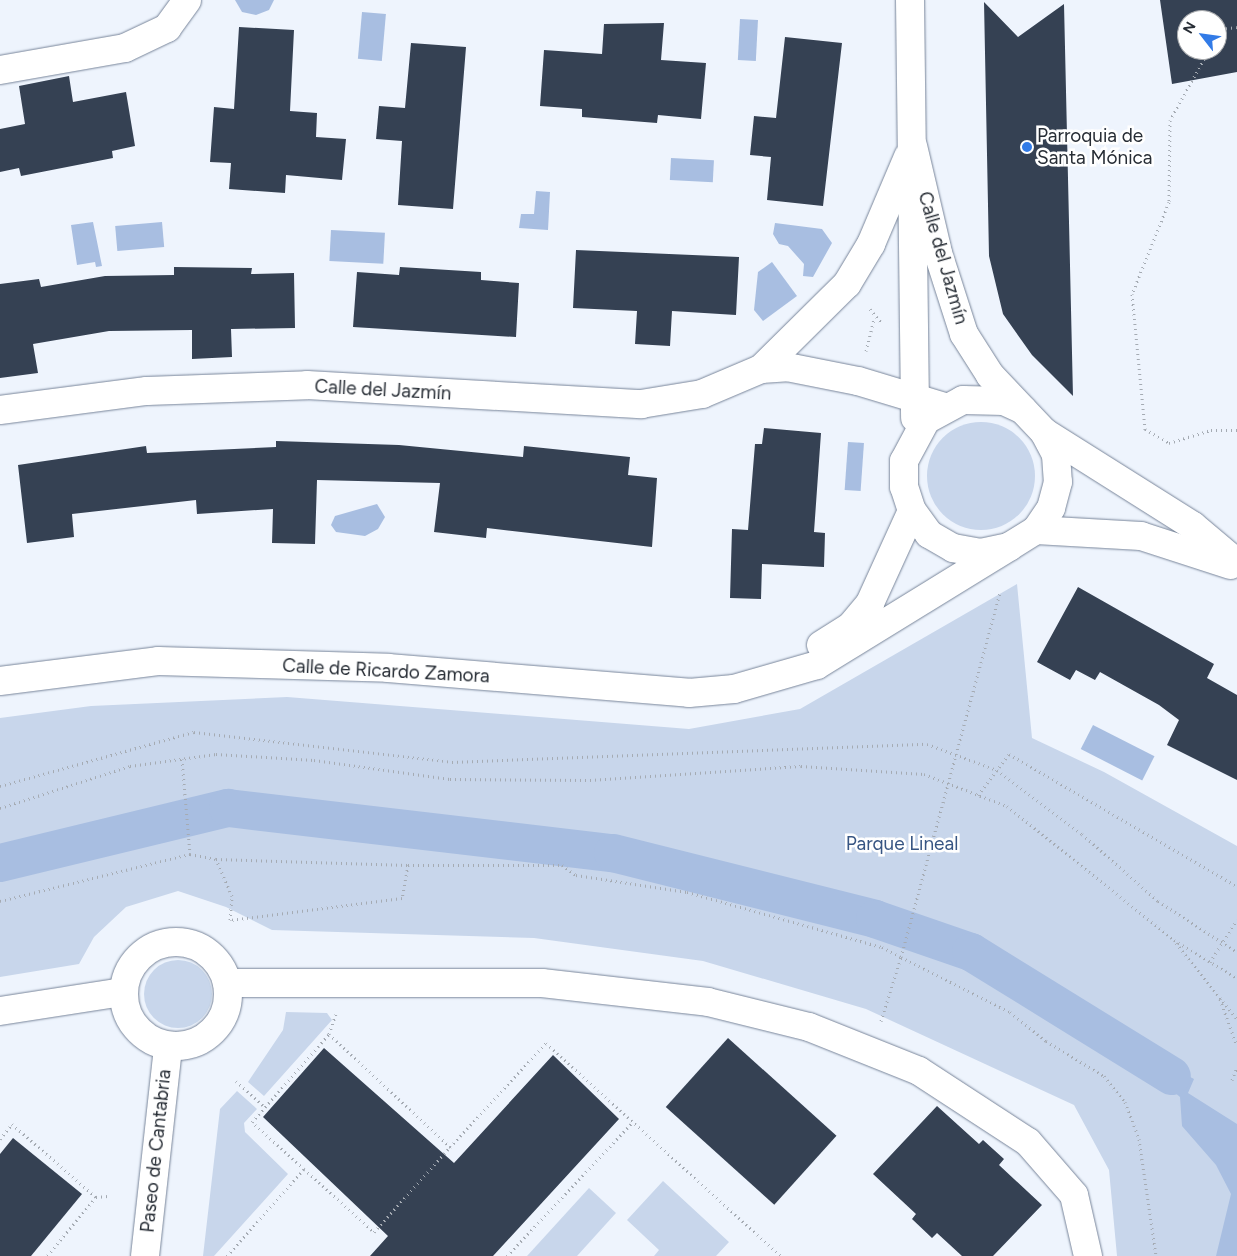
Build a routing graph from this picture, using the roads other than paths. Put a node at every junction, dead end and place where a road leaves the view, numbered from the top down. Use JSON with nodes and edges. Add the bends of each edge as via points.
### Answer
{"nodes":[{"id":1,"x":187,"y":0,"type":"edge"},
{"id":2,"x":910,"y":0,"type":"edge"},
{"id":3,"x":0,"y":70,"type":"edge"},
{"id":4,"x":913,"y":146,"type":"junction"},
{"id":5,"x":761,"y":369,"type":"junction"},
{"id":6,"x":917,"y":400,"type":"junction"},
{"id":7,"x":944,"y":407,"type":"junction"},
{"id":8,"x":0,"y":410,"type":"edge"},
{"id":9,"x":1023,"y":410,"type":"junction"},
{"id":10,"x":1044,"y":432,"type":"junction"},
{"id":11,"x":913,"y":437,"type":"junction"},
{"id":12,"x":912,"y":511,"type":"junction"},
{"id":13,"x":1036,"y":530,"type":"junction"},
{"id":14,"x":1009,"y":548,"type":"junction"},
{"id":15,"x":1237,"y":563,"type":"edge"},
{"id":16,"x":1237,"y":567,"type":"edge"},
{"id":17,"x":771,"y":676,"type":"junction"},
{"id":18,"x":0,"y":681,"type":"edge"},
{"id":19,"x":228,"y":983,"type":"junction"},
{"id":20,"x":123,"y":992,"type":"junction"},
{"id":21,"x":0,"y":1011,"type":"edge"},
{"id":22,"x":168,"y":1047,"type":"junction"},
{"id":23,"x":145,"y":1256,"type":"edge"},
{"id":24,"x":1088,"y":1256,"type":"edge"}],
"edges":[{"from":1,"to":3,"type":"street","via":[[167,28],[125,48]]},
{"from":2,"to":4,"type":"street","name":"Calle del Jazmín"},
{"from":4,"to":5,"type":"street","name":"Calle del Jazmín","via":[[871,244],[847,284]]},
{"from":4,"to":6,"type":"street","name":"Calle del Jazmín"},
{"from":4,"to":9,"type":"street","name":"Calle del Jazmín","via":[[938,254],[964,334],[990,375]]},
{"from":5,"to":6,"type":"street","name":"Calle del Jazmín","via":[[796,369]]},
{"from":5,"to":8,"type":"street","name":"Calle del Jazmín","via":[[702,394],[641,404],[306,385],[147,391]]},
{"from":6,"to":7,"type":"street","name":"Calle del Jazmín"},
{"from":6,"to":11,"type":"street","name":"Calle del Jazmín"},
{"from":7,"to":9,"type":"street","via":[[983,398]]},
{"from":7,"to":11,"type":"street"},
{"from":9,"to":10,"type":"street"},
{"from":10,"to":13,"type":"street","via":[[1056,456],[1058,482],[1051,508]]},
{"from":10,"to":15,"type":"street","via":[[1177,515]]},
{"from":11,"to":12,"type":"street","via":[[904,461],[904,487]]},
{"from":12,"to":14,"type":"street","via":[[929,534],[953,548],[981,553]]},
{"from":12,"to":17,"type":"street","name":"Calle de Ricardo Zamora","via":[[888,570],[851,626]]},
{"from":13,"to":14,"type":"street"},
{"from":13,"to":16,"type":"street","via":[[1141,536]]},
{"from":14,"to":17,"type":"street","name":"Calle de Ricardo Zamora","via":[[817,665]]},
{"from":17,"to":18,"type":"street","name":"Calle de Ricardo Zamora","via":[[734,688],[689,693],[388,668],[158,661]]},
{"from":19,"to":20,"type":"street","via":[[219,963],[203,948],[168,943],[142,954],[128,971]]},
{"from":19,"to":22,"type":"street","via":[[227,1008],[214,1031],[193,1044]]},
{"from":19,"to":24,"type":"street","via":[[542,982],[708,1002],[809,1027],[918,1071],[1028,1142],[1074,1195]]},
{"from":20,"to":21,"type":"street"},
{"from":20,"to":22,"type":"street","via":[[135,1028],[150,1041]]},
{"from":22,"to":23,"type":"street","name":"Paseo de Cantabria"}]}
